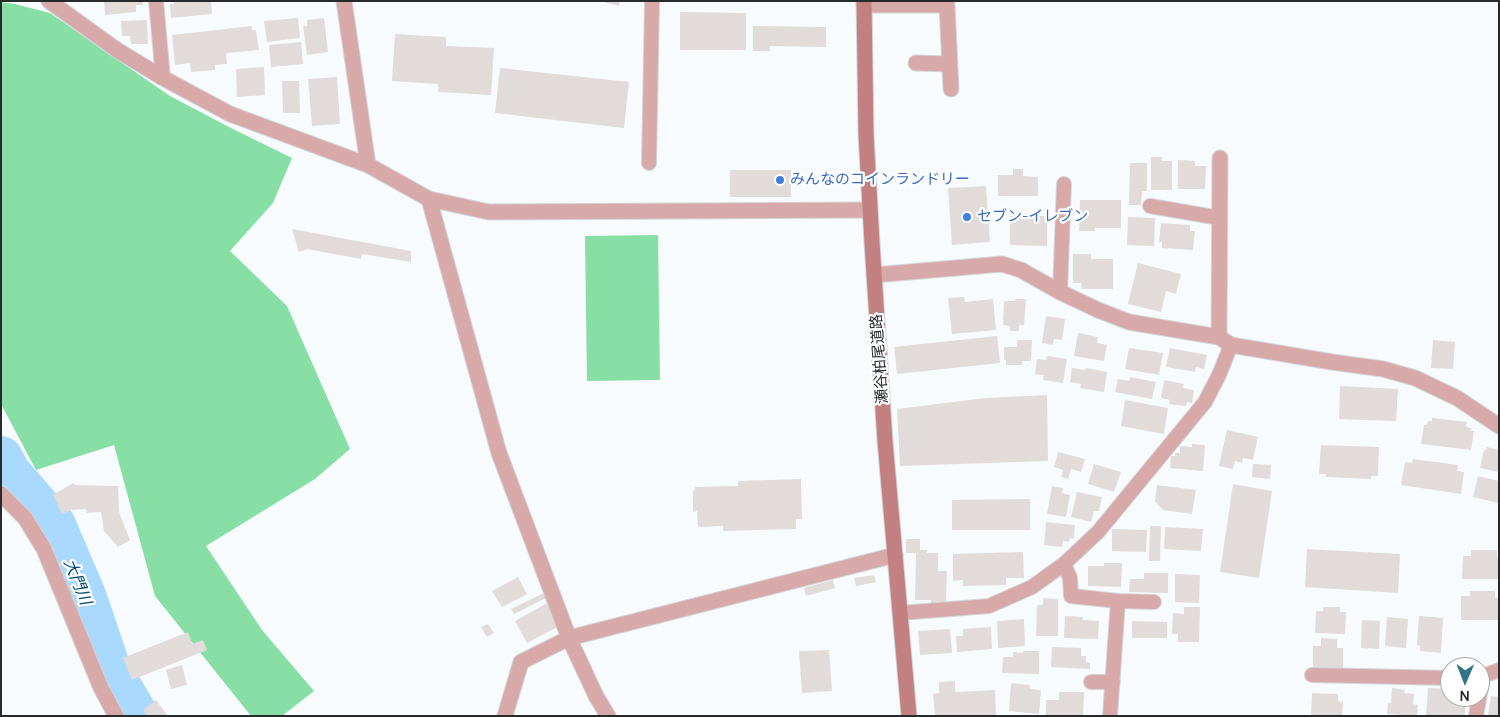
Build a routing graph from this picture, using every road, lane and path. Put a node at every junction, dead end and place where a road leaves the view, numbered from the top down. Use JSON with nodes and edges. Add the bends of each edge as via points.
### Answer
{"nodes":[{"id":1,"x":49,"y":1,"type":"edge"},
{"id":2,"x":156,"y":1,"type":"edge"},
{"id":3,"x":344,"y":1,"type":"edge"},
{"id":4,"x":652,"y":1,"type":"edge"},
{"id":5,"x":864,"y":3,"type":"edge"},
{"id":6,"x":916,"y":63,"type":"dead end"},
{"id":7,"x":949,"y":64,"type":"junction"},
{"id":8,"x":163,"y":78,"type":"junction"},
{"id":9,"x":950,"y":89,"type":"dead end"},
{"id":10,"x":1220,"y":158,"type":"dead end"},
{"id":11,"x":649,"y":164,"type":"dead end"},
{"id":12,"x":368,"y":165,"type":"junction"},
{"id":13,"x":1064,"y":184,"type":"dead end"},
{"id":14,"x":430,"y":200,"type":"junction"},
{"id":15,"x":1150,"y":206,"type":"dead end"},
{"id":16,"x":870,"y":210,"type":"junction"},
{"id":17,"x":1220,"y":218,"type":"junction"},
{"id":18,"x":874,"y":275,"type":"junction"},
{"id":19,"x":1060,"y":292,"type":"junction"},
{"id":20,"x":1225,"y":341,"type":"junction"},
{"id":21,"x":1499,"y":426,"type":"edge"},
{"id":22,"x":1,"y":494,"type":"edge"},
{"id":23,"x":895,"y":555,"type":"junction"},
{"id":24,"x":1064,"y":564,"type":"junction"},
{"id":25,"x":1118,"y":601,"type":"junction"},
{"id":26,"x":1154,"y":602,"type":"dead end"},
{"id":27,"x":900,"y":613,"type":"junction"},
{"id":28,"x":569,"y":638,"type":"junction"},
{"id":29,"x":1312,"y":675,"type":"dead end"},
{"id":30,"x":1440,"y":678,"type":"edge"},
{"id":31,"x":1091,"y":682,"type":"dead end"},
{"id":32,"x":1113,"y":682,"type":"junction"},
{"id":33,"x":116,"y":716,"type":"edge"},
{"id":34,"x":505,"y":716,"type":"edge"},
{"id":35,"x":608,"y":716,"type":"edge"},
{"id":36,"x":908,"y":716,"type":"edge"},
{"id":37,"x":1110,"y":716,"type":"edge"}],
"edges":[{"from":1,"to":8,"type":"street","via":[[117,50]]},
{"from":2,"to":8,"type":"lane"},
{"from":3,"to":12,"type":"street"},
{"from":4,"to":11,"type":"lane"},
{"from":5,"to":7,"type":"street","via":[[947,5]]},
{"from":5,"to":16,"type":"main road","name":"瀬谷柏尾道路"},
{"from":6,"to":7,"type":"street"},
{"from":7,"to":9,"type":"street"},
{"from":8,"to":12,"type":"street","via":[[230,114]]},
{"from":10,"to":17,"type":"street"},
{"from":12,"to":14,"type":"street"},
{"from":13,"to":19,"type":"lane"},
{"from":14,"to":16,"type":"street","via":[[488,212]]},
{"from":14,"to":28,"type":"street","via":[[499,453]]},
{"from":15,"to":17,"type":"lane"},
{"from":16,"to":18,"type":"main road","name":"瀬谷柏尾道路"},
{"from":17,"to":20,"type":"street"},
{"from":18,"to":19,"type":"street","via":[[1002,264],[1021,270]]},
{"from":18,"to":23,"type":"main road","name":"瀬谷柏尾道路"},
{"from":19,"to":20,"type":"street","via":[[1130,322]]},
{"from":20,"to":21,"type":"street","via":[[1383,369],[1415,378],[1457,398]]},
{"from":20,"to":24,"type":"lane","via":[[1219,376],[1206,402],[1098,532]]},
{"from":22,"to":33,"type":"street","via":[[25,518],[44,549],[101,688]]},
{"from":23,"to":27,"type":"main road","name":"瀬谷柏尾道路"},
{"from":23,"to":28,"type":"street"},
{"from":24,"to":25,"type":"lane","via":[[1070,578],[1071,596]]},
{"from":24,"to":27,"type":"lane","via":[[1032,587],[989,606]]},
{"from":25,"to":26,"type":"lane"},
{"from":25,"to":32,"type":"lane"},
{"from":27,"to":36,"type":"main road","name":"瀬谷柏尾道路"},
{"from":28,"to":34,"type":"street","via":[[522,662]]},
{"from":28,"to":35,"type":"street"},
{"from":29,"to":30,"type":"lane"},
{"from":31,"to":32,"type":"lane"},
{"from":32,"to":37,"type":"lane"}]}
